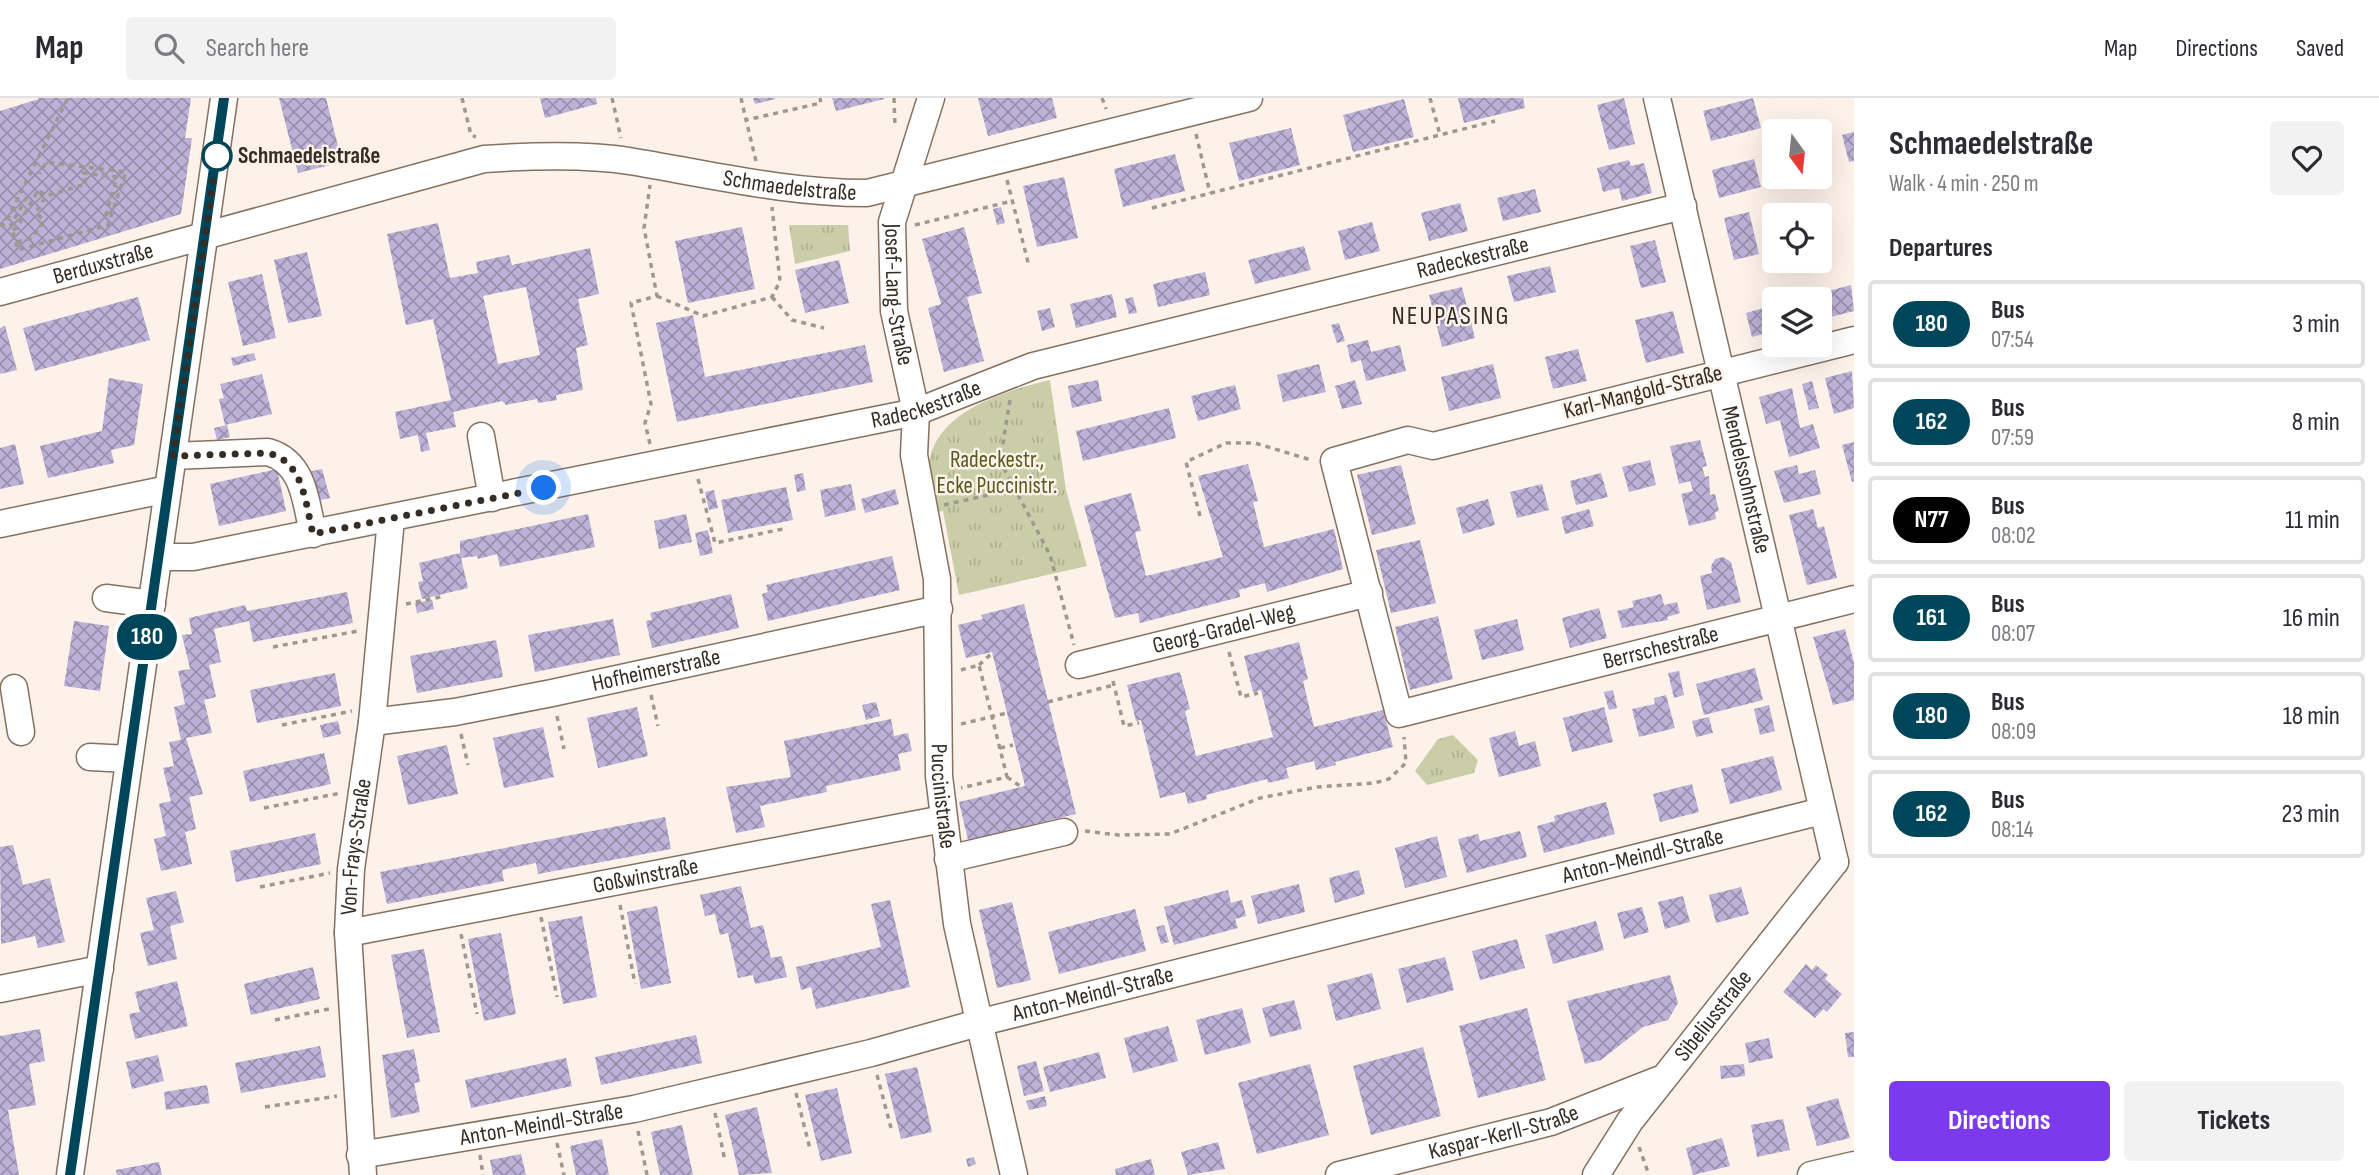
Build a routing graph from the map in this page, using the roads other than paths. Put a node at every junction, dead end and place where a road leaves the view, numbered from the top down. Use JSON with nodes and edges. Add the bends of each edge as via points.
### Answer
{"nodes":[{"id":1,"x":224,"y":98,"type":"edge"},
{"id":2,"x":931,"y":98,"type":"edge"},
{"id":3,"x":1249,"y":98,"type":"edge"},
{"id":4,"x":1657,"y":98,"type":"edge"},
{"id":5,"x":904,"y":182,"type":"junction"},
{"id":6,"x":1683,"y":206,"type":"junction"},
{"id":7,"x":205,"y":233,"type":"junction"},
{"id":8,"x":0,"y":292,"type":"edge"},
{"id":9,"x":1854,"y":340,"type":"edge"},
{"id":10,"x":1721,"y":372,"type":"junction"},
{"id":11,"x":916,"y":412,"type":"junction"},
{"id":12,"x":481,"y":436,"type":"dead end"},
{"id":13,"x":173,"y":456,"type":"junction"},
{"id":14,"x":168,"y":489,"type":"junction"},
{"id":15,"x":492,"y":498,"type":"junction"},
{"id":16,"x":391,"y":519,"type":"junction"},
{"id":17,"x":0,"y":524,"type":"edge"},
{"id":18,"x":313,"y":534,"type":"junction"},
{"id":19,"x":160,"y":557,"type":"junction"},
{"id":20,"x":1368,"y":593,"type":"junction"},
{"id":21,"x":106,"y":598,"type":"dead end"},
{"id":22,"x":1854,"y":599,"type":"edge"},
{"id":23,"x":152,"y":604,"type":"junction"},
{"id":24,"x":939,"y":609,"type":"junction"},
{"id":25,"x":1777,"y":619,"type":"junction"},
{"id":26,"x":1079,"y":665,"type":"road end"},
{"id":27,"x":14,"y":688,"type":"dead end"},
{"id":28,"x":373,"y":714,"type":"junction"},
{"id":29,"x":21,"y":732,"type":"dead end"},
{"id":30,"x":90,"y":757,"type":"dead end"},
{"id":31,"x":129,"y":759,"type":"junction"},
{"id":32,"x":942,"y":806,"type":"junction"},
{"id":33,"x":1822,"y":811,"type":"junction"},
{"id":34,"x":1064,"y":832,"type":"road end"},
{"id":35,"x":948,"y":859,"type":"junction"},
{"id":36,"x":1844,"y":860,"type":"edge"},
{"id":37,"x":348,"y":933,"type":"junction"},
{"id":38,"x":100,"y":969,"type":"junction"},
{"id":39,"x":0,"y":989,"type":"edge"},
{"id":40,"x":978,"y":1023,"type":"junction"},
{"id":41,"x":1663,"y":1078,"type":"junction"},
{"id":42,"x":361,"y":1165,"type":"edge"},
{"id":43,"x":1854,"y":1165,"type":"edge"},
{"id":44,"x":70,"y":1175,"type":"edge"},
{"id":45,"x":1014,"y":1175,"type":"edge"},
{"id":46,"x":1339,"y":1175,"type":"edge"},
{"id":47,"x":1596,"y":1175,"type":"edge"},
{"id":48,"x":1811,"y":1175,"type":"edge"}],
"edges":[{"from":1,"to":7,"type":"street"},
{"from":2,"to":5,"type":"street","name":"Josef-Lang-Straße"},
{"from":3,"to":5,"type":"street","name":"Schmaedelstraße"},
{"from":4,"to":6,"type":"street","name":"Mendelssohnstraße"},
{"from":5,"to":7,"type":"street","name":"Schmaedelstraße","via":[[867,194],[824,193],[626,160],[484,159]]},
{"from":5,"to":11,"type":"street","name":"Josef-Lang-Straße","via":[[891,222],[894,311]]},
{"from":6,"to":10,"type":"street","name":"Mendelssohnstraße"},
{"from":6,"to":11,"type":"street","name":"Radeckestraße","via":[[1033,366]]},
{"from":7,"to":8,"type":"street","name":"Berduxstraße"},
{"from":7,"to":13,"type":"street"},
{"from":9,"to":10,"type":"street","name":"Karl-Mangold-Straße"},
{"from":10,"to":20,"type":"street","name":"Karl-Mangold-Straße","via":[[1433,446],[1408,440],[1334,461]]},
{"from":10,"to":25,"type":"street","name":"Mendelssohnstraße"},
{"from":11,"to":15,"type":"street","name":"Radeckestraße"},
{"from":11,"to":24,"type":"street","name":"Puccinistraße","via":[[914,455]]},
{"from":12,"to":15,"type":"street"},
{"from":13,"to":14,"type":"street"},
{"from":13,"to":18,"type":"street","via":[[281,456],[300,477]]},
{"from":14,"to":17,"type":"street"},
{"from":14,"to":19,"type":"street"},
{"from":15,"to":16,"type":"street","name":"Radeckestraße"},
{"from":16,"to":18,"type":"street","name":"Radeckestraße"},
{"from":16,"to":28,"type":"street","name":"Von-Frays-Straße"},
{"from":18,"to":19,"type":"street","name":"Radeckestraße","via":[[192,557]]},
{"from":19,"to":23,"type":"street"},
{"from":20,"to":25,"type":"street","name":"Berrschestraße","via":[[1399,714]]},
{"from":20,"to":26,"type":"street","name":"Georg-Gradel-Weg"},
{"from":21,"to":23,"type":"street"},
{"from":22,"to":25,"type":"street","name":"Berrschestraße"},
{"from":23,"to":31,"type":"street"},
{"from":24,"to":28,"type":"street","name":"Hofheimerstraße","via":[[456,712]]},
{"from":24,"to":32,"type":"street","name":"Puccinistraße","via":[[937,731]]},
{"from":25,"to":33,"type":"street","name":"Mendelssohnstraße"},
{"from":27,"to":29,"type":"street"},
{"from":28,"to":37,"type":"street","name":"Von-Frays-Straße","via":[[351,869]]},
{"from":30,"to":31,"type":"street"},
{"from":31,"to":38,"type":"street"},
{"from":32,"to":35,"type":"street","name":"Puccinistraße"},
{"from":32,"to":37,"type":"street","name":"Goßwinstraße","via":[[615,882]]},
{"from":33,"to":36,"type":"street","name":"Mendelssohnstraße"},
{"from":33,"to":40,"type":"street","name":"Anton-Meindl-Straße"},
{"from":34,"to":35,"type":"street"},
{"from":35,"to":40,"type":"street","name":"Puccinistraße"},
{"from":36,"to":41,"type":"street","name":"Sibeliusstraße"},
{"from":37,"to":42,"type":"street","name":"Von-Frays-Straße"},
{"from":38,"to":39,"type":"street"},
{"from":38,"to":44,"type":"street"},
{"from":40,"to":42,"type":"street","name":"Anton-Meindl-Straße","via":[[634,1109]]},
{"from":40,"to":45,"type":"street","name":"Puccinistraße"},
{"from":41,"to":46,"type":"street","name":"Kaspar-Kerll-Straße","via":[[1551,1122]]},
{"from":41,"to":47,"type":"street","name":"Sibeliusstraße"},
{"from":43,"to":48,"type":"street"}]}
